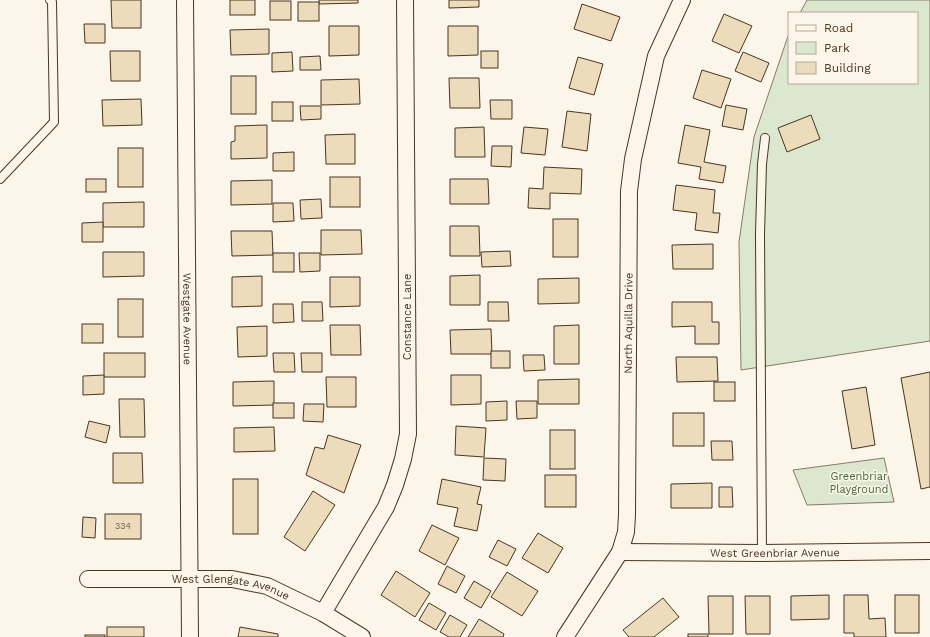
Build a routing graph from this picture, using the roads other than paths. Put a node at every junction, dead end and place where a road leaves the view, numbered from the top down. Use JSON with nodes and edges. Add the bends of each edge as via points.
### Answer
{"nodes":[{"id":1,"x":185,"y":0,"type":"edge"},
{"id":2,"x":404,"y":0,"type":"edge"},
{"id":3,"x":682,"y":0,"type":"edge"},
{"id":4,"x":51,"y":1,"type":"edge"},
{"id":5,"x":765,"y":138,"type":"dead end"},
{"id":6,"x":0,"y":179,"type":"edge"},
{"id":7,"x":930,"y":550,"type":"edge"},
{"id":8,"x":620,"y":552,"type":"junction"},
{"id":9,"x":762,"y":553,"type":"junction"},
{"id":10,"x":88,"y":579,"type":"dead end"},
{"id":11,"x":190,"y":580,"type":"junction"},
{"id":12,"x":323,"y":613,"type":"junction"},
{"id":13,"x":190,"y":637,"type":"edge"},
{"id":14,"x":362,"y":637,"type":"edge"},
{"id":15,"x":565,"y":637,"type":"edge"}],
"edges":[{"from":1,"to":11,"type":"street","name":"Westgate Avenue"},
{"from":2,"to":12,"type":"street","name":"Constance Lane","via":[[408,434],[403,459],[386,507]]},
{"from":3,"to":8,"type":"street","name":"North Aquilla Drive","via":[[656,56],[630,178],[627,515],[626,532]]},
{"from":4,"to":6,"type":"lane","via":[[54,122]]},
{"from":5,"to":9,"type":"lane","via":[[760,234]]},
{"from":7,"to":9,"type":"street","name":"West Greenbriar Avenue"},
{"from":8,"to":9,"type":"street","name":"West Greenbriar Avenue"},
{"from":8,"to":15,"type":"street","name":"North Aquilla Drive"},
{"from":10,"to":11,"type":"street","name":"West Glengate Avenue"},
{"from":11,"to":12,"type":"street","name":"West Glengate Avenue","via":[[232,579],[267,586]]},
{"from":11,"to":13,"type":"street","name":"Westgate Avenue"},
{"from":12,"to":14,"type":"street","name":"West Glengate Avenue"}]}
